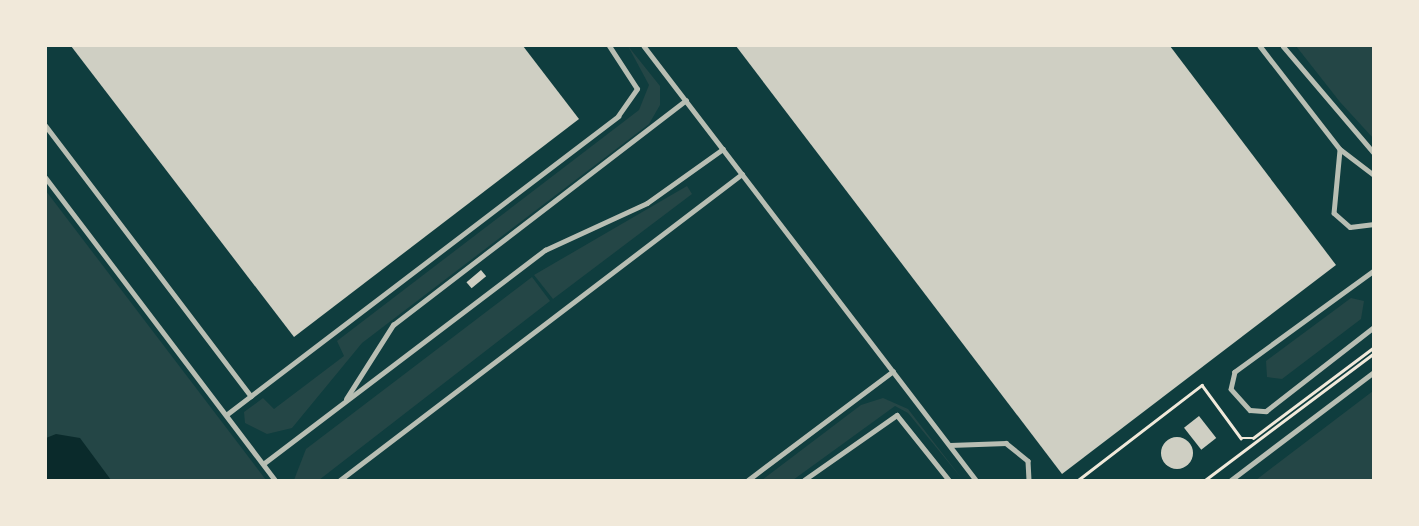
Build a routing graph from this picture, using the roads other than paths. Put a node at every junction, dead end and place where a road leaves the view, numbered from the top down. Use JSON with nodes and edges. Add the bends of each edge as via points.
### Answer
{"nodes":[{"id":1,"x":609,"y":46,"type":"edge"},
{"id":2,"x":644,"y":46,"type":"edge"},
{"id":3,"x":1260,"y":46,"type":"edge"},
{"id":4,"x":1283,"y":46,"type":"edge"},
{"id":5,"x":686,"y":100,"type":"junction"},
{"id":6,"x":46,"y":126,"type":"edge"},
{"id":7,"x":723,"y":149,"type":"junction"},
{"id":8,"x":1340,"y":149,"type":"junction"},
{"id":9,"x":1374,"y":153,"type":"edge"},
{"id":10,"x":742,"y":174,"type":"junction"},
{"id":11,"x":1374,"y":175,"type":"edge"},
{"id":12,"x":46,"y":178,"type":"edge"},
{"id":13,"x":1374,"y":224,"type":"edge"},
{"id":14,"x":1374,"y":271,"type":"edge"},
{"id":15,"x":1374,"y":327,"type":"edge"},
{"id":16,"x":893,"y":371,"type":"junction"},
{"id":17,"x":1374,"y":372,"type":"edge"},
{"id":18,"x":251,"y":396,"type":"junction"},
{"id":19,"x":344,"y":403,"type":"junction"},
{"id":20,"x":226,"y":415,"type":"junction"},
{"id":21,"x":950,"y":446,"type":"junction"},
{"id":22,"x":262,"y":464,"type":"junction"},
{"id":23,"x":275,"y":481,"type":"edge"},
{"id":24,"x":340,"y":481,"type":"edge"},
{"id":25,"x":748,"y":481,"type":"edge"},
{"id":26,"x":804,"y":481,"type":"edge"},
{"id":27,"x":949,"y":481,"type":"edge"},
{"id":28,"x":976,"y":481,"type":"edge"},
{"id":29,"x":1029,"y":481,"type":"edge"},
{"id":30,"x":1231,"y":481,"type":"edge"}],
"edges":[{"from":1,"to":18,"type":"lane","via":[[637,89],[618,116]]},
{"from":2,"to":5,"type":"lane"},
{"from":3,"to":8,"type":"lane"},
{"from":4,"to":9,"type":"lane"},
{"from":5,"to":7,"type":"lane"},
{"from":5,"to":19,"type":"lane","via":[[393,325]]},
{"from":6,"to":18,"type":"lane"},
{"from":7,"to":10,"type":"lane"},
{"from":7,"to":19,"type":"lane","via":[[647,203],[545,250]]},
{"from":8,"to":11,"type":"lane"},
{"from":8,"to":13,"type":"lane","via":[[1334,213],[1350,227]]},
{"from":10,"to":16,"type":"lane"},
{"from":10,"to":24,"type":"lane"},
{"from":12,"to":20,"type":"lane"},
{"from":14,"to":15,"type":"lane","via":[[1235,372],[1231,389],[1250,410],[1266,411]]},
{"from":16,"to":21,"type":"lane"},
{"from":16,"to":25,"type":"lane"},
{"from":17,"to":30,"type":"lane"},
{"from":18,"to":20,"type":"lane"},
{"from":19,"to":22,"type":"lane"},
{"from":20,"to":22,"type":"lane"},
{"from":21,"to":28,"type":"lane"},
{"from":21,"to":29,"type":"lane","via":[[1006,443],[1028,461]]},
{"from":22,"to":23,"type":"lane"},
{"from":26,"to":27,"type":"lane","via":[[897,415]]}]}
